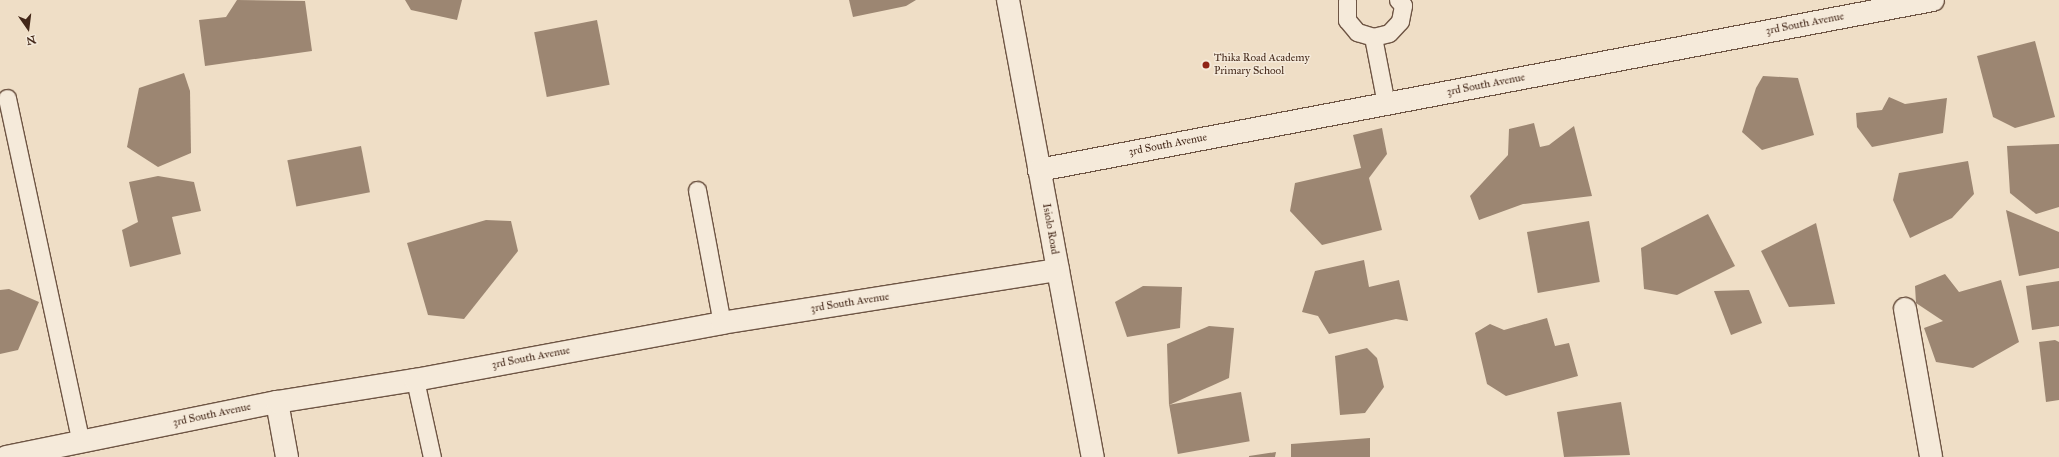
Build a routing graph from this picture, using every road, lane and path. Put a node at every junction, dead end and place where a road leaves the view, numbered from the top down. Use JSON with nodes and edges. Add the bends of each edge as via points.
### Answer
{"nodes":[{"id":1,"x":1008,"y":0,"type":"edge"},
{"id":2,"x":1347,"y":0,"type":"edge"},
{"id":3,"x":1398,"y":0,"type":"edge"},
{"id":4,"x":1933,"y":0,"type":"edge"},
{"id":5,"x":1373,"y":37,"type":"junction"},
{"id":6,"x":6,"y":98,"type":"dead end"},
{"id":7,"x":1386,"y":104,"type":"junction"},
{"id":8,"x":1039,"y":170,"type":"junction"},
{"id":9,"x":697,"y":190,"type":"dead end"},
{"id":10,"x":1058,"y":270,"type":"junction"},
{"id":11,"x":1905,"y":309,"type":"dead end"},
{"id":12,"x":722,"y":323,"type":"junction"},
{"id":13,"x":415,"y":380,"type":"junction"},
{"id":14,"x":277,"y":402,"type":"junction"},
{"id":15,"x":81,"y":443,"type":"junction"},
{"id":16,"x":6,"y":457,"type":"edge"},
{"id":17,"x":287,"y":457,"type":"edge"},
{"id":18,"x":432,"y":457,"type":"edge"},
{"id":19,"x":1093,"y":457,"type":"edge"},
{"id":20,"x":1931,"y":457,"type":"edge"}],
"edges":[{"from":1,"to":8,"type":"street","name":"Isiolo Road"},
{"from":2,"to":5,"type":"lane","via":[[1347,20],[1357,32]]},
{"from":3,"to":5,"type":"lane","via":[[1403,5],[1400,21],[1389,33]]},
{"from":4,"to":7,"type":"street","name":"3rd South Avenue"},
{"from":5,"to":7,"type":"lane"},
{"from":6,"to":15,"type":"lane"},
{"from":7,"to":8,"type":"street","name":"3rd South Avenue"},
{"from":8,"to":10,"type":"street","name":"Isiolo Road"},
{"from":9,"to":12,"type":"lane"},
{"from":10,"to":12,"type":"street","name":"3rd South Avenue"},
{"from":10,"to":19,"type":"street","name":"Isiolo Road"},
{"from":11,"to":20,"type":"street"},
{"from":12,"to":13,"type":"street","name":"3rd South Avenue"},
{"from":13,"to":14,"type":"street","name":"3rd South Avenue"},
{"from":13,"to":18,"type":"lane"},
{"from":14,"to":15,"type":"street","name":"3rd South Avenue"},
{"from":14,"to":17,"type":"street"},
{"from":15,"to":16,"type":"street","name":"3rd South Avenue"}]}
